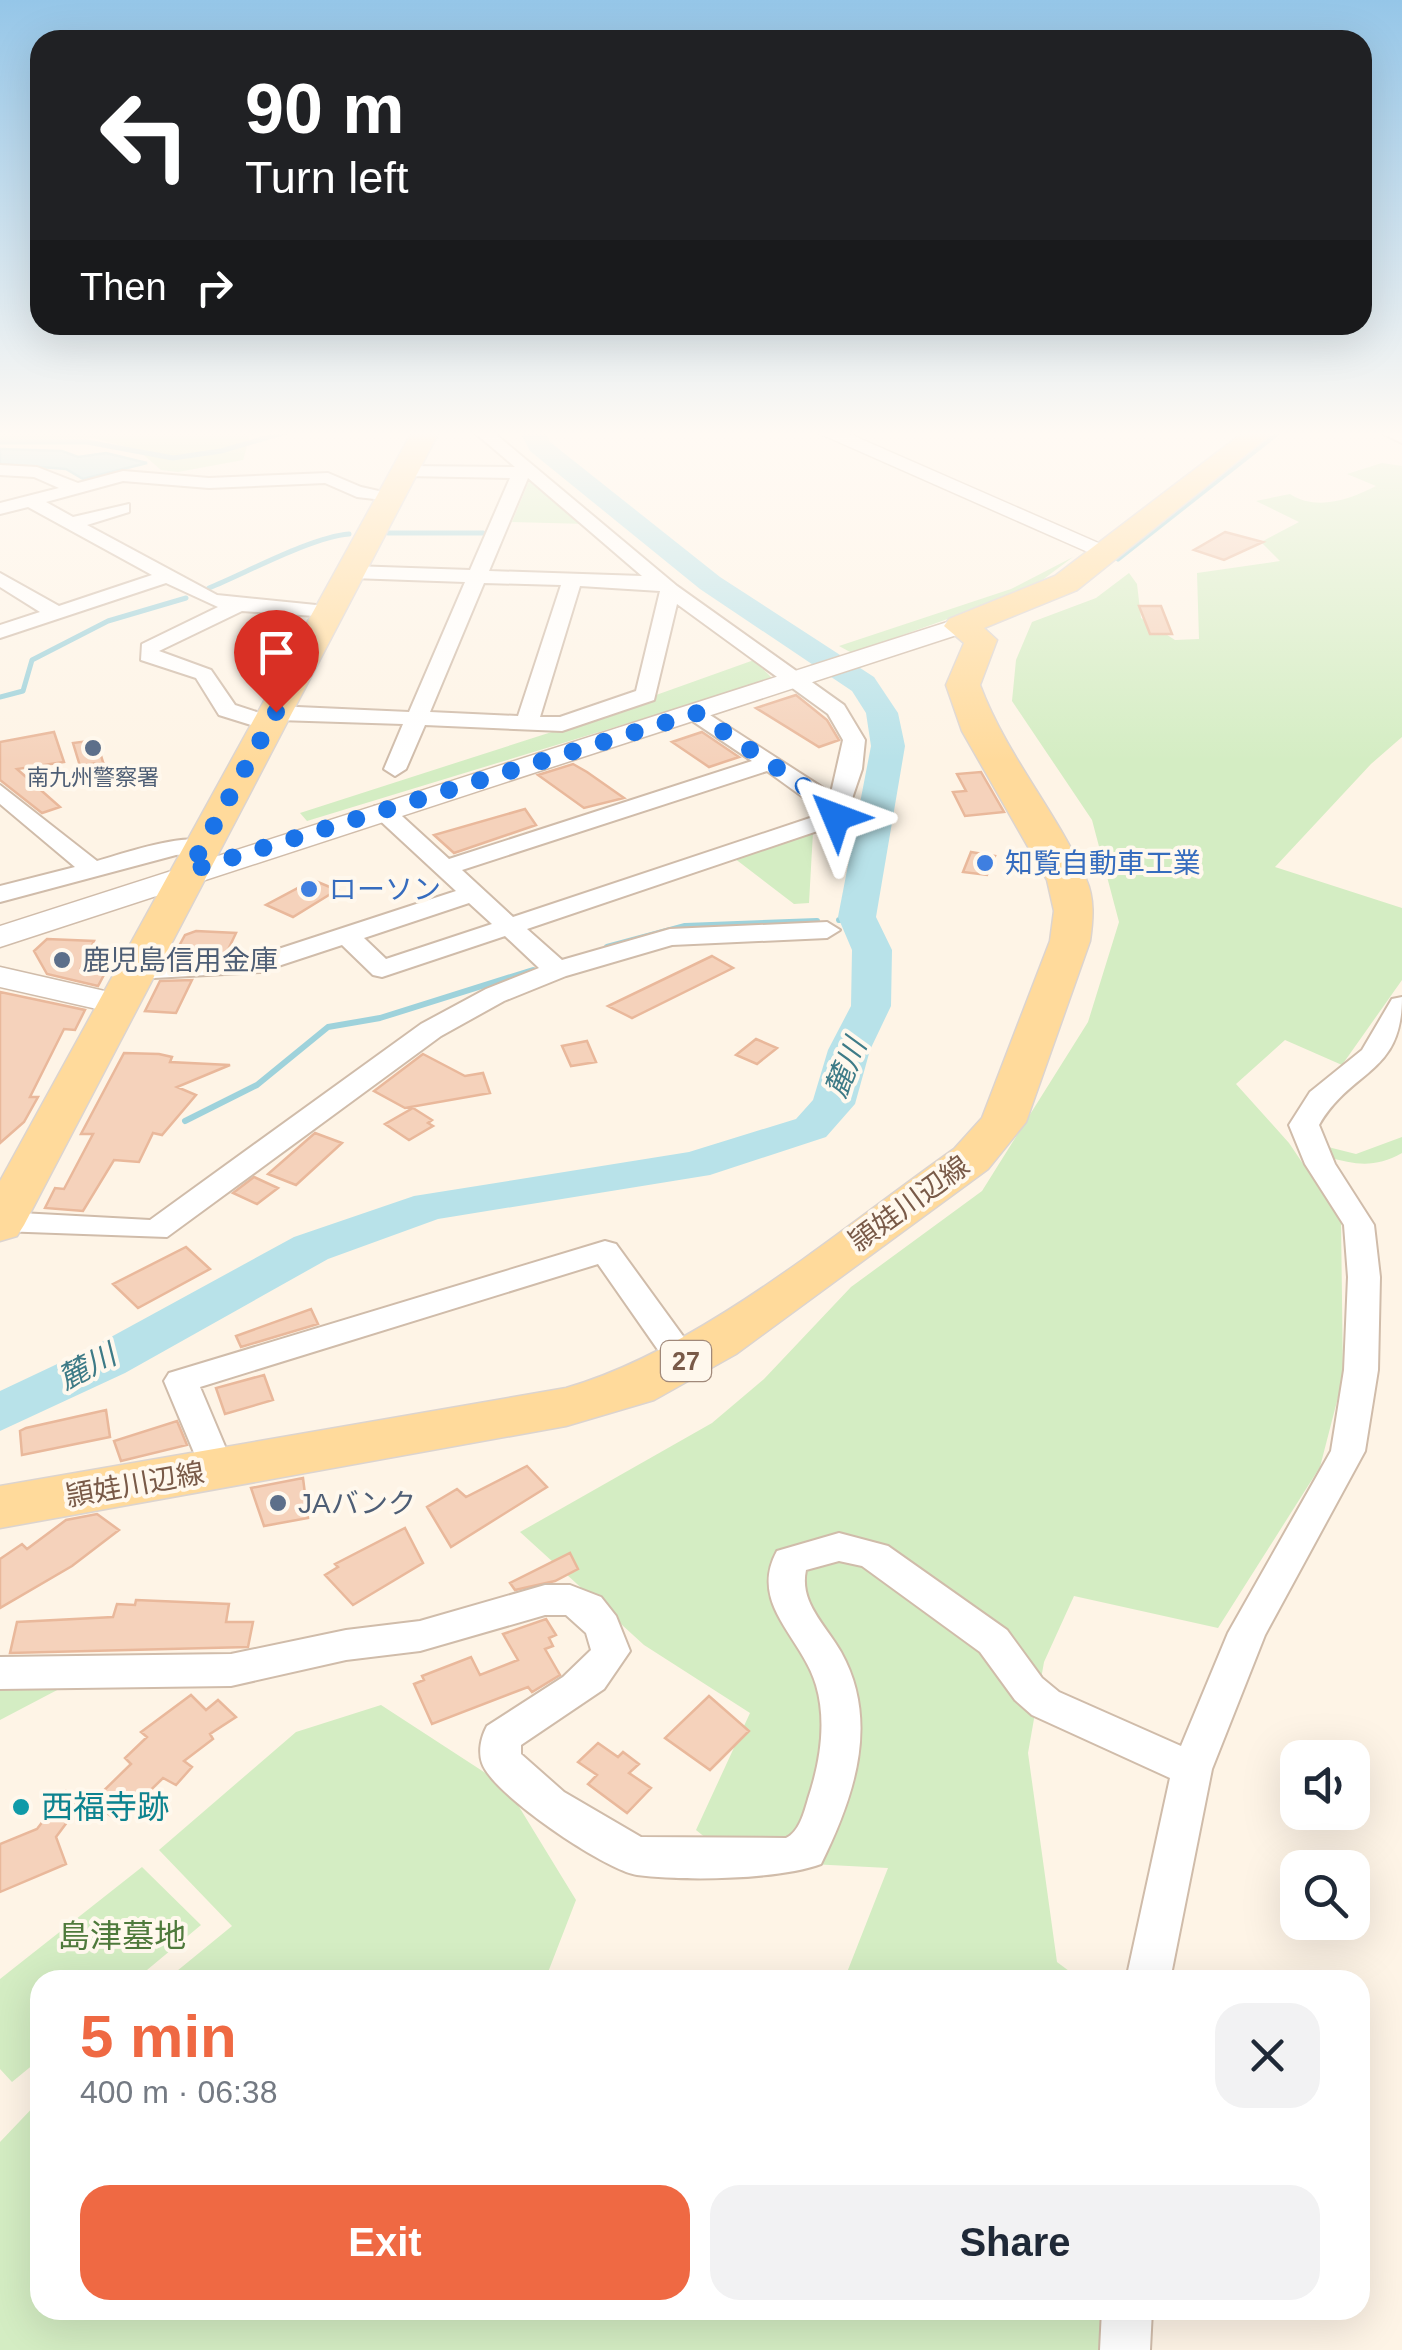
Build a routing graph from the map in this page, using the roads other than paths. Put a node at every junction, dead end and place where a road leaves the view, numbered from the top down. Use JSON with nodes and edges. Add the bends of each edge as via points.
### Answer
{"nodes":[{"id":1,"x":102,"y":542,"type":"edge"},
{"id":2,"x":368,"y":542,"type":"edge"},
{"id":3,"x":493,"y":542,"type":"edge"},
{"id":4,"x":578,"y":542,"type":"edge"},
{"id":5,"x":1083,"y":542,"type":"edge"},
{"id":6,"x":1120,"y":542,"type":"edge"},
{"id":7,"x":1107,"y":552,"type":"junction"},
{"id":8,"x":593,"y":562,"type":"junction"},
{"id":9,"x":352,"y":572,"type":"junction"},
{"id":10,"x":476,"y":576,"type":"junction"},
{"id":11,"x":166,"y":577,"type":"junction"},
{"id":12,"x":0,"y":579,"type":"edge"},
{"id":13,"x":666,"y":586,"type":"junction"},
{"id":14,"x":237,"y":606,"type":"junction"},
{"id":15,"x":329,"y":611,"type":"junction"},
{"id":16,"x":56,"y":613,"type":"junction"},
{"id":17,"x":960,"y":626,"type":"junction"},
{"id":18,"x":0,"y":632,"type":"edge"},
{"id":19,"x":802,"y":680,"type":"junction"},
{"id":20,"x":696,"y":713,"type":"junction"},
{"id":21,"x":272,"y":718,"type":"junction"},
{"id":22,"x":416,"y":718,"type":"junction"},
{"id":23,"x":527,"y":722,"type":"junction"},
{"id":24,"x":769,"y":763,"type":"junction"},
{"id":25,"x":395,"y":769,"type":"dead end"},
{"id":26,"x":0,"y":792,"type":"edge"},
{"id":27,"x":836,"y":808,"type":"junction"},
{"id":28,"x":383,"y":810,"type":"junction"},
{"id":29,"x":197,"y":859,"type":"junction"},
{"id":30,"x":448,"y":867,"type":"junction"},
{"id":31,"x":92,"y":870,"type":"junction"},
{"id":32,"x":0,"y":894,"type":"edge"},
{"id":33,"x":473,"y":894,"type":"junction"},
{"id":34,"x":512,"y":925,"type":"junction"},
{"id":35,"x":828,"y":930,"type":"dead end"},
{"id":36,"x":347,"y":936,"type":"junction"},
{"id":37,"x":0,"y":937,"type":"edge"},
{"id":38,"x":558,"y":970,"type":"junction"},
{"id":39,"x":136,"y":971,"type":"junction"},
{"id":40,"x":0,"y":978,"type":"edge"},
{"id":41,"x":119,"y":1004,"type":"junction"},
{"id":42,"x":1402,"y":1005,"type":"edge"},
{"id":43,"x":1,"y":1224,"type":"edge"},
{"id":44,"x":684,"y":1362,"type":"junction"},
{"id":45,"x":218,"y":1470,"type":"junction"},
{"id":46,"x":0,"y":1508,"type":"edge"},
{"id":47,"x":0,"y":1673,"type":"edge"},
{"id":48,"x":1192,"y":1769,"type":"junction"},
{"id":49,"x":1149,"y":1970,"type":"edge"},
{"id":50,"x":1126,"y":2320,"type":"edge"},
{"id":51,"x":1125,"y":2350,"type":"edge"}],
"edges":[{"from":1,"to":11,"type":"street"},
{"from":2,"to":9,"type":"main road"},
{"from":3,"to":10,"type":"street"},
{"from":4,"to":8,"type":"street"},
{"from":5,"to":7,"type":"street"},
{"from":6,"to":7,"type":"main road"},
{"from":7,"to":17,"type":"main road","via":[[1052,591]]},
{"from":8,"to":10,"type":"street"},
{"from":8,"to":13,"type":"street"},
{"from":8,"to":13,"type":"street"},
{"from":8,"to":23,"type":"street"},
{"from":9,"to":10,"type":"street"},
{"from":9,"to":15,"type":"main road"},
{"from":10,"to":22,"type":"street"},
{"from":11,"to":14,"type":"street"},
{"from":11,"to":16,"type":"street"},
{"from":12,"to":16,"type":"street"},
{"from":13,"to":19,"type":"street"},
{"from":13,"to":23,"type":"street","via":[[646,695],[562,724]]},
{"from":14,"to":15,"type":"street"},
{"from":14,"to":21,"type":"street","via":[[163,638],[148,656],[204,674],[227,710]]},
{"from":15,"to":21,"type":"main road"},
{"from":16,"to":18,"type":"street"},
{"from":17,"to":19,"type":"street"},
{"from":17,"to":44,"type":"main road","name":"頴娃川辺線","number":"27","via":[[981,640],[963,685],[980,731],[1056,860],[1074,911],[1070,942],[1002,1122],[971,1158]]},
{"from":19,"to":20,"type":"street"},
{"from":19,"to":27,"type":"street","via":[[836,710],[854,740]]},
{"from":20,"to":24,"type":"street"},
{"from":20,"to":28,"type":"street"},
{"from":21,"to":22,"type":"street"},
{"from":21,"to":29,"type":"main road"},
{"from":22,"to":23,"type":"street"},
{"from":22,"to":25,"type":"street"},
{"from":24,"to":27,"type":"street"},
{"from":24,"to":30,"type":"street"},
{"from":26,"to":31,"type":"street"},
{"from":27,"to":34,"type":"street","via":[[836,817]]},
{"from":28,"to":29,"type":"street"},
{"from":28,"to":30,"type":"street"},
{"from":29,"to":31,"type":"street","via":[[175,848]]},
{"from":29,"to":37,"type":"street"},
{"from":29,"to":39,"type":"main road"},
{"from":30,"to":33,"type":"street"},
{"from":31,"to":32,"type":"street"},
{"from":33,"to":34,"type":"street"},
{"from":33,"to":36,"type":"street"},
{"from":34,"to":36,"type":"street","via":[[382,969]]},
{"from":34,"to":38,"type":"street"},
{"from":35,"to":38,"type":"street","via":[[670,937]]},
{"from":36,"to":39,"type":"street","via":[[260,964]]},
{"from":38,"to":43,"type":"street","via":[[431,1030],[156,1230]]},
{"from":39,"to":41,"type":"main road"},
{"from":40,"to":41,"type":"street"},
{"from":41,"to":43,"type":"main road"},
{"from":42,"to":48,"type":"street","via":[[1373,1055],[1320,1098],[1304,1125],[1359,1225],[1361,1370],[1348,1450],[1248,1633]]},
{"from":44,"to":45,"type":"main road","name":"頴娃川辺線","number":"27","via":[[635,1387],[566,1407]]},
{"from":44,"to":45,"type":"street","via":[[605,1251],[181,1382]]},
{"from":45,"to":46,"type":"main road","name":"頴娃川辺線","number":"27"},
{"from":47,"to":48,"type":"street","via":[[231,1670],[420,1636],[545,1600],[570,1600],[588,1608],[611,1650],[601,1672],[500,1738],[501,1761],[549,1805],[635,1856],[786,1856],[806,1850],[816,1834],[843,1744],[828,1665],[788,1603],[784,1577],[790,1561],[817,1548],[860,1549],[902,1570],[1004,1650],[1031,1692],[1065,1714]]},
{"from":48,"to":49,"type":"street"},
{"from":50,"to":51,"type":"street"}]}
